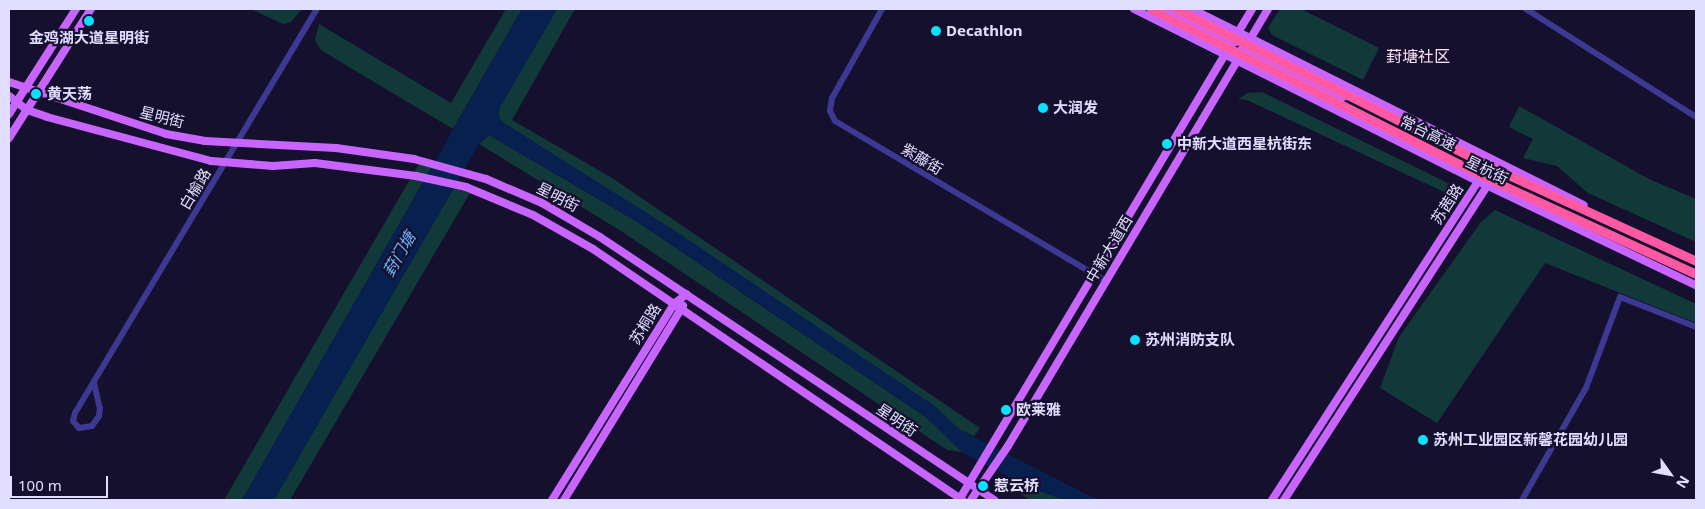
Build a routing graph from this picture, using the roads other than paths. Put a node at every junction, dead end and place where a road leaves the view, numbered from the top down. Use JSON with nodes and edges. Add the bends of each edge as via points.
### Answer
{"nodes":[{"id":1,"x":76,"y":9,"type":"edge"},
{"id":2,"x":91,"y":9,"type":"edge"},
{"id":3,"x":317,"y":9,"type":"edge"},
{"id":4,"x":882,"y":9,"type":"edge"},
{"id":5,"x":1134,"y":9,"type":"edge"},
{"id":6,"x":1151,"y":9,"type":"edge"},
{"id":7,"x":1164,"y":9,"type":"edge"},
{"id":8,"x":1176,"y":9,"type":"edge"},
{"id":9,"x":1192,"y":9,"type":"edge"},
{"id":10,"x":1252,"y":9,"type":"edge"},
{"id":11,"x":1268,"y":9,"type":"edge"},
{"id":12,"x":1526,"y":9,"type":"edge"},
{"id":13,"x":1534,"y":11,"type":"edge"},
{"id":14,"x":1238,"y":32,"type":"junction"},
{"id":15,"x":1250,"y":38,"type":"junction"},
{"id":16,"x":1232,"y":43,"type":"junction"},
{"id":17,"x":1244,"y":49,"type":"junction"},
{"id":18,"x":1225,"y":55,"type":"junction"},
{"id":19,"x":1237,"y":61,"type":"junction"},
{"id":20,"x":9,"y":82,"type":"edge"},
{"id":21,"x":26,"y":87,"type":"junction"},
{"id":22,"x":40,"y":92,"type":"junction"},
{"id":23,"x":1359,"y":92,"type":"junction"},
{"id":24,"x":9,"y":96,"type":"edge"},
{"id":25,"x":17,"y":102,"type":"junction"},
{"id":26,"x":28,"y":110,"type":"junction"},
{"id":27,"x":9,"y":114,"type":"edge"},
{"id":28,"x":1696,"y":117,"type":"edge"},
{"id":29,"x":9,"y":138,"type":"edge"},
{"id":30,"x":237,"y":144,"type":"junction"},
{"id":31,"x":226,"y":162,"type":"junction"},
{"id":32,"x":1498,"y":162,"type":"junction"},
{"id":33,"x":1478,"y":182,"type":"junction"},
{"id":34,"x":1488,"y":186,"type":"junction"},
{"id":35,"x":1696,"y":260,"type":"edge"},
{"id":36,"x":1094,"y":274,"type":"junction"},
{"id":37,"x":1696,"y":274,"type":"edge"},
{"id":38,"x":1106,"y":281,"type":"junction"},
{"id":39,"x":1696,"y":286,"type":"edge"},
{"id":40,"x":686,"y":294,"type":"junction"},
{"id":41,"x":674,"y":304,"type":"junction"},
{"id":42,"x":682,"y":310,"type":"junction"},
{"id":43,"x":1696,"y":327,"type":"edge"},
{"id":44,"x":94,"y":383,"type":"junction"},
{"id":45,"x":968,"y":485,"type":"junction"},
{"id":46,"x":978,"y":491,"type":"junction"},
{"id":47,"x":961,"y":499,"type":"edge"},
{"id":48,"x":552,"y":500,"type":"edge"},
{"id":49,"x":564,"y":500,"type":"edge"},
{"id":50,"x":971,"y":500,"type":"edge"},
{"id":51,"x":994,"y":500,"type":"edge"},
{"id":52,"x":1272,"y":500,"type":"edge"},
{"id":53,"x":1284,"y":500,"type":"edge"},
{"id":54,"x":1522,"y":500,"type":"edge"}],
"edges":[{"from":1,"to":21,"type":"main road"},
{"from":2,"to":22,"type":"main road"},
{"from":3,"to":30,"type":"street","name":"白榆路"},
{"from":4,"to":36,"type":"street","name":"紫藤街","via":[[832,98],[830,111],[835,120]]},
{"from":5,"to":18,"type":"main road","name":"星杭街"},
{"from":6,"to":37,"type":"highway","name":"常台高速","bridge":true,"via":[[1485,177]]},
{"from":7,"to":16,"type":"main road"},
{"from":8,"to":35,"type":"highway","name":"常台高速","bridge":true,"via":[[1491,167]]},
{"from":9,"to":14,"type":"main road","name":"星杭街"},
{"from":10,"to":14,"type":"main road","name":"中新大道西"},
{"from":11,"to":15,"type":"main road","name":"中新大道西"},
{"from":12,"to":13,"type":"street"},
{"from":13,"to":28,"type":"street"},
{"from":14,"to":15,"type":"main road","name":"星杭街"},
{"from":14,"to":16,"type":"main road","name":"中新大道西"},
{"from":15,"to":16,"type":"main road"},
{"from":15,"to":17,"type":"main road","name":"中新大道西"},
{"from":15,"to":23,"type":"main road","name":"星杭街"},
{"from":16,"to":18,"type":"main road","name":"中新大道西"},
{"from":17,"to":18,"type":"main road"},
{"from":17,"to":19,"type":"main road","name":"中新大道西"},
{"from":17,"to":23,"type":"main road","via":[[1339,98]]},
{"from":18,"to":19,"type":"main road","name":"星杭街"},
{"from":18,"to":36,"type":"main road","name":"中新大道西"},
{"from":19,"to":33,"type":"main road","name":"星杭街"},
{"from":19,"to":38,"type":"main road","name":"中新大道西"},
{"from":20,"to":21,"type":"main road","name":"星明街"},
{"from":21,"to":22,"type":"main road","name":"星明街"},
{"from":21,"to":25,"type":"main road"},
{"from":22,"to":26,"type":"main road"},
{"from":22,"to":30,"type":"main road","name":"星明街","via":[[166,134]]},
{"from":23,"to":32,"type":"main road","name":"星杭街"},
{"from":24,"to":25,"type":"main road","name":"星明街"},
{"from":25,"to":26,"type":"main road","name":"星明街"},
{"from":25,"to":27,"type":"main road"},
{"from":26,"to":29,"type":"main road"},
{"from":26,"to":31,"type":"main road","name":"星明街","via":[[133,141]]},
{"from":30,"to":31,"type":"street","name":"白榆路"},
{"from":30,"to":40,"type":"main road","name":"星明街","via":[[336,148],[425,162],[472,175],[567,216]]},
{"from":31,"to":41,"type":"main road","name":"星明街","bridge":true,"via":[[273,166],[316,164],[416,176],[466,187],[562,229]]},
{"from":31,"to":44,"type":"street","name":"白榆路"},
{"from":32,"to":33,"type":"main road","name":"苏茜路"},
{"from":32,"to":34,"type":"main road","name":"苏茜路"},
{"from":32,"to":35,"type":"main road","name":"星杭街"},
{"from":33,"to":34,"type":"main road","name":"星杭街"},
{"from":33,"to":52,"type":"main road","name":"苏茜路","via":[[1311,435]]},
{"from":34,"to":39,"type":"main road","name":"星杭街"},
{"from":34,"to":53,"type":"main road","name":"苏茜路"},
{"from":36,"to":38,"type":"street","name":"紫藤街"},
{"from":36,"to":45,"type":"main road","name":"中新大道西"},
{"from":38,"to":46,"type":"main road","name":"中新大道西"},
{"from":40,"to":41,"type":"main road","name":"苏桐路"},
{"from":40,"to":42,"type":"main road","name":"苏桐路"},
{"from":40,"to":45,"type":"main road","name":"星明街"},
{"from":41,"to":42,"type":"main road","name":"星明街"},
{"from":41,"to":48,"type":"main road","name":"苏桐路"},
{"from":42,"to":47,"type":"main road","name":"星明街"},
{"from":42,"to":49,"type":"main road","name":"苏桐路"},
{"from":43,"to":54,"type":"street","via":[[1620,297],[1586,388]]},
{"from":44,"to":44,"type":"street","name":"白榆路","via":[[73,417],[79,428],[92,426],[99,416]]},
{"from":45,"to":46,"type":"main road","name":"星明街"},
{"from":45,"to":47,"type":"main road","name":"中新大道西"},
{"from":46,"to":50,"type":"main road","name":"中新大道西"},
{"from":46,"to":51,"type":"main road","name":"星明街"}]}
